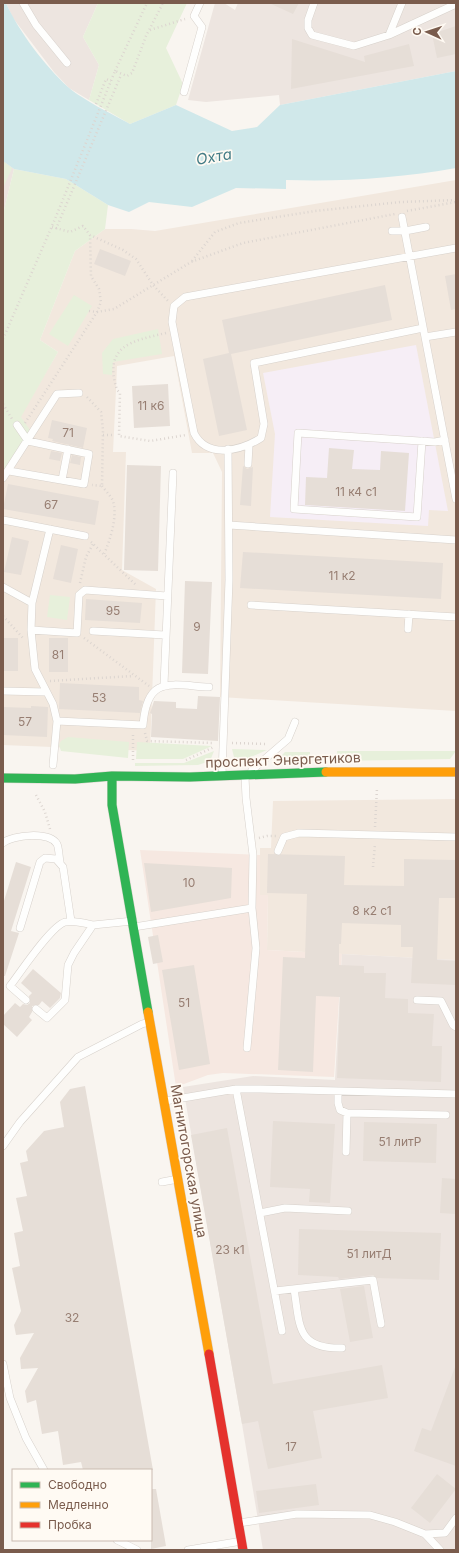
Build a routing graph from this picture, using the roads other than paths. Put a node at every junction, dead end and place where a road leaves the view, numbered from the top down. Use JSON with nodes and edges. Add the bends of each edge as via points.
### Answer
{"nodes":[{"id":1,"x":23,"y":3,"type":"edge"},
{"id":2,"x":200,"y":3,"type":"edge"},
{"id":3,"x":314,"y":3,"type":"edge"},
{"id":4,"x":402,"y":3,"type":"edge"},
{"id":5,"x":456,"y":4,"type":"edge"},
{"id":6,"x":389,"y":35,"type":"junction"},
{"id":7,"x":67,"y":63,"type":"dead end"},
{"id":8,"x":184,"y":92,"type":"dead end"},
{"id":9,"x":402,"y":217,"type":"dead end"},
{"id":10,"x":426,"y":227,"type":"dead end"},
{"id":11,"x":392,"y":231,"type":"dead end"},
{"id":12,"x":405,"y":231,"type":"junction"},
{"id":13,"x":456,"y":248,"type":"edge"},
{"id":14,"x":410,"y":257,"type":"junction"},
{"id":15,"x":423,"y":328,"type":"junction"},
{"id":16,"x":456,"y":332,"type":"edge"},
{"id":17,"x":425,"y":337,"type":"junction"},
{"id":18,"x":79,"y":393,"type":"road end"},
{"id":19,"x":19,"y":428,"type":"road end"},
{"id":20,"x":445,"y":440,"type":"junction"},
{"id":21,"x":28,"y":441,"type":"junction"},
{"id":22,"x":422,"y":441,"type":"junction"},
{"id":23,"x":249,"y":445,"type":"junction"},
{"id":24,"x":68,"y":449,"type":"junction"},
{"id":25,"x":228,"y":449,"type":"junction"},
{"id":26,"x":248,"y":464,"type":"dead end"},
{"id":27,"x":9,"y":471,"type":"junction"},
{"id":28,"x":173,"y":473,"type":"dead end"},
{"id":29,"x":3,"y":478,"type":"edge"},
{"id":30,"x":62,"y":480,"type":"junction"},
{"id":31,"x":456,"y":499,"type":"edge"},
{"id":32,"x":3,"y":520,"type":"edge"},
{"id":33,"x":229,"y":525,"type":"junction"},
{"id":34,"x":50,"y":529,"type":"junction"},
{"id":35,"x":85,"y":536,"type":"road end"},
{"id":36,"x":456,"y":540,"type":"edge"},
{"id":37,"x":3,"y":587,"type":"edge"},
{"id":38,"x":167,"y":596,"type":"junction"},
{"id":39,"x":32,"y":603,"type":"junction"},
{"id":40,"x":251,"y":605,"type":"dead end"},
{"id":41,"x":409,"y":614,"type":"junction"},
{"id":42,"x":456,"y":617,"type":"edge"},
{"id":43,"x":408,"y":629,"type":"dead end"},
{"id":44,"x":31,"y":630,"type":"junction"},
{"id":45,"x":93,"y":631,"type":"dead end"},
{"id":46,"x":165,"y":636,"type":"junction"},
{"id":47,"x":164,"y":685,"type":"junction"},
{"id":48,"x":209,"y":687,"type":"dead end"},
{"id":49,"x":3,"y":691,"type":"edge"},
{"id":50,"x":46,"y":692,"type":"junction"},
{"id":51,"x":57,"y":721,"type":"junction"},
{"id":52,"x":294,"y":722,"type":"dead end"},
{"id":53,"x":53,"y":765,"type":"dead end"},
{"id":54,"x":82,"y":768,"type":"dead end"},
{"id":55,"x":456,"y":772,"type":"edge"},
{"id":56,"x":112,"y":776,"type":"junction"},
{"id":57,"x":245,"y":776,"type":"junction"},
{"id":58,"x":222,"y":777,"type":"junction"},
{"id":59,"x":3,"y":778,"type":"edge"},
{"id":60,"x":456,"y":837,"type":"edge"},
{"id":61,"x":3,"y":843,"type":"edge"},
{"id":62,"x":278,"y":851,"type":"dead end"},
{"id":63,"x":60,"y":862,"type":"junction"},
{"id":64,"x":252,"y":908,"type":"junction"},
{"id":65,"x":71,"y":922,"type":"junction"},
{"id":66,"x":133,"y":924,"type":"junction"},
{"id":67,"x":93,"y":925,"type":"junction"},
{"id":68,"x":20,"y":928,"type":"dead end"},
{"id":69,"x":26,"y":1000,"type":"dead end"},
{"id":70,"x":417,"y":1000,"type":"dead end"},
{"id":71,"x":36,"y":1009,"type":"dead end"},
{"id":72,"x":150,"y":1022,"type":"junction"},
{"id":73,"x":456,"y":1027,"type":"edge"},
{"id":74,"x":247,"y":1048,"type":"dead end"},
{"id":75,"x":236,"y":1089,"type":"junction"},
{"id":76,"x":338,"y":1091,"type":"junction"},
{"id":77,"x":456,"y":1094,"type":"edge"},
{"id":78,"x":164,"y":1101,"type":"junction"},
{"id":79,"x":347,"y":1113,"type":"junction"},
{"id":80,"x":446,"y":1115,"type":"dead end"},
{"id":81,"x":3,"y":1146,"type":"edge"},
{"id":82,"x":346,"y":1152,"type":"dead end"},
{"id":83,"x":178,"y":1179,"type":"junction"},
{"id":84,"x":162,"y":1182,"type":"dead end"},
{"id":85,"x":348,"y":1211,"type":"dead end"},
{"id":86,"x":260,"y":1213,"type":"junction"},
{"id":87,"x":294,"y":1289,"type":"junction"},
{"id":88,"x":275,"y":1291,"type":"junction"},
{"id":89,"x":381,"y":1324,"type":"dead end"},
{"id":90,"x":282,"y":1331,"type":"dead end"},
{"id":91,"x":342,"y":1348,"type":"dead end"},
{"id":92,"x":3,"y":1364,"type":"edge"},
{"id":93,"x":43,"y":1469,"type":"edge"},
{"id":94,"x":456,"y":1518,"type":"edge"},
{"id":95,"x":238,"y":1523,"type":"junction"},
{"id":96,"x":425,"y":1534,"type":"junction"},
{"id":97,"x":119,"y":1541,"type":"edge"},
{"id":98,"x":243,"y":1545,"type":"edge"},
{"id":99,"x":137,"y":1550,"type":"edge"},
{"id":100,"x":188,"y":1550,"type":"edge"},
{"id":101,"x":440,"y":1550,"type":"edge"}],
"edges":[{"from":1,"to":7,"type":"lane","via":[[36,25]]},
{"from":2,"to":8,"type":"lane","via":[[194,16],[202,27]]},
{"from":3,"to":6,"type":"lane","via":[[308,20],[308,28],[312,35],[354,46]]},
{"from":4,"to":6,"type":"lane"},
{"from":5,"to":6,"type":"lane"},
{"from":9,"to":12,"type":"lane"},
{"from":10,"to":12,"type":"lane"},
{"from":11,"to":12,"type":"lane"},
{"from":12,"to":14,"type":"lane"},
{"from":13,"to":14,"type":"lane"},
{"from":14,"to":15,"type":"lane"},
{"from":14,"to":25,"type":"lane","via":[[185,297],[174,306],[174,332],[194,433],[199,442],[207,448]]},
{"from":15,"to":17,"type":"lane"},
{"from":15,"to":23,"type":"lane","via":[[254,363],[264,424],[261,438]]},
{"from":16,"to":17,"type":"lane"},
{"from":17,"to":20,"type":"lane"},
{"from":18,"to":21,"type":"lane","via":[[57,394]]},
{"from":19,"to":21,"type":"lane"},
{"from":20,"to":22,"type":"lane"},
{"from":20,"to":31,"type":"lane"},
{"from":21,"to":24,"type":"lane"},
{"from":21,"to":27,"type":"lane"},
{"from":22,"to":22,"type":"lane","via":[[417,517],[294,509],[298,433]]},
{"from":23,"to":25,"type":"lane"},
{"from":23,"to":26,"type":"lane"},
{"from":24,"to":30,"type":"lane"},
{"from":24,"to":30,"type":"lane","via":[[89,454],[84,484]]},
{"from":25,"to":33,"type":"lane"},
{"from":27,"to":29,"type":"lane"},
{"from":27,"to":30,"type":"lane"},
{"from":28,"to":38,"type":"lane"},
{"from":32,"to":34,"type":"lane"},
{"from":33,"to":36,"type":"lane"},
{"from":33,"to":58,"type":"lane"},
{"from":34,"to":35,"type":"lane"},
{"from":34,"to":39,"type":"lane"},
{"from":37,"to":39,"type":"lane"},
{"from":38,"to":44,"type":"lane","via":[[85,590],[79,596],[77,633]]},
{"from":38,"to":46,"type":"lane"},
{"from":39,"to":44,"type":"lane"},
{"from":40,"to":41,"type":"lane"},
{"from":41,"to":42,"type":"lane"},
{"from":41,"to":43,"type":"lane"},
{"from":44,"to":50,"type":"lane","via":[[35,669]]},
{"from":45,"to":46,"type":"lane"},
{"from":46,"to":47,"type":"lane"},
{"from":47,"to":48,"type":"lane"},
{"from":47,"to":51,"type":"lane","via":[[150,695],[145,708],[144,725]]},
{"from":49,"to":50,"type":"lane"},
{"from":50,"to":51,"type":"lane","via":[[53,704]]},
{"from":51,"to":53,"type":"lane"},
{"from":52,"to":57,"type":"lane","via":[[288,739]]},
{"from":54,"to":56,"type":"street","name":"проспект Энергетиков"},
{"from":55,"to":57,"type":"street","name":"проспект Энергетиков","via":[[324,772]]},
{"from":56,"to":58,"type":"street","name":"проспект Энергетиков"},
{"from":56,"to":59,"type":"street","name":"проспект Энергетиков"},
{"from":56,"to":66,"type":"street","name":"Магнитогорская улица","via":[[112,805]]},
{"from":57,"to":58,"type":"street","name":"проспект Энергетиков"},
{"from":57,"to":64,"type":"lane","via":[[252,840]]},
{"from":60,"to":62,"type":"lane","via":[[299,833],[284,837]]},
{"from":61,"to":63,"type":"lane","via":[[14,837],[28,835],[52,839],[57,844]]},
{"from":63,"to":65,"type":"lane"},
{"from":63,"to":68,"type":"lane","via":[[51,858],[45,858],[40,862]]},
{"from":64,"to":66,"type":"lane"},
{"from":64,"to":74,"type":"lane","via":[[256,948]]},
{"from":65,"to":67,"type":"lane"},
{"from":65,"to":69,"type":"lane","via":[[64,922],[53,930],[10,986]]},
{"from":66,"to":67,"type":"lane"},
{"from":66,"to":72,"type":"street","name":"Магнитогорская улица"},
{"from":67,"to":71,"type":"lane","via":[[68,965],[65,1000],[47,1018]]},
{"from":70,"to":73,"type":"lane","via":[[441,1001]]},
{"from":72,"to":78,"type":"street","name":"Магнитогорская улица"},
{"from":72,"to":81,"type":"lane","via":[[78,1057],[62,1072]]},
{"from":75,"to":76,"type":"lane"},
{"from":75,"to":78,"type":"lane"},
{"from":75,"to":86,"type":"lane"},
{"from":76,"to":77,"type":"lane"},
{"from":76,"to":79,"type":"lane","via":[[340,1110]]},
{"from":78,"to":83,"type":"street","name":"Магнитогорская улица"},
{"from":79,"to":80,"type":"lane"},
{"from":79,"to":82,"type":"lane"},
{"from":83,"to":84,"type":"lane"},
{"from":83,"to":95,"type":"street","name":"Магнитогорская улица"},
{"from":85,"to":86,"type":"lane","via":[[285,1208]]},
{"from":86,"to":88,"type":"lane"},
{"from":87,"to":88,"type":"lane"},
{"from":87,"to":89,"type":"lane","via":[[374,1280]]},
{"from":87,"to":91,"type":"lane","via":[[301,1330],[310,1343],[324,1348]]},
{"from":88,"to":90,"type":"lane"},
{"from":92,"to":93,"type":"lane","via":[[10,1398],[26,1438]]},
{"from":94,"to":96,"type":"lane","via":[[445,1533]]},
{"from":95,"to":96,"type":"lane","via":[[297,1514],[370,1515]]},
{"from":95,"to":98,"type":"street","name":"Магнитогорская улица"},
{"from":96,"to":101,"type":"lane"},
{"from":97,"to":99,"type":"lane"},
{"from":98,"to":100,"type":"lane"}]}
